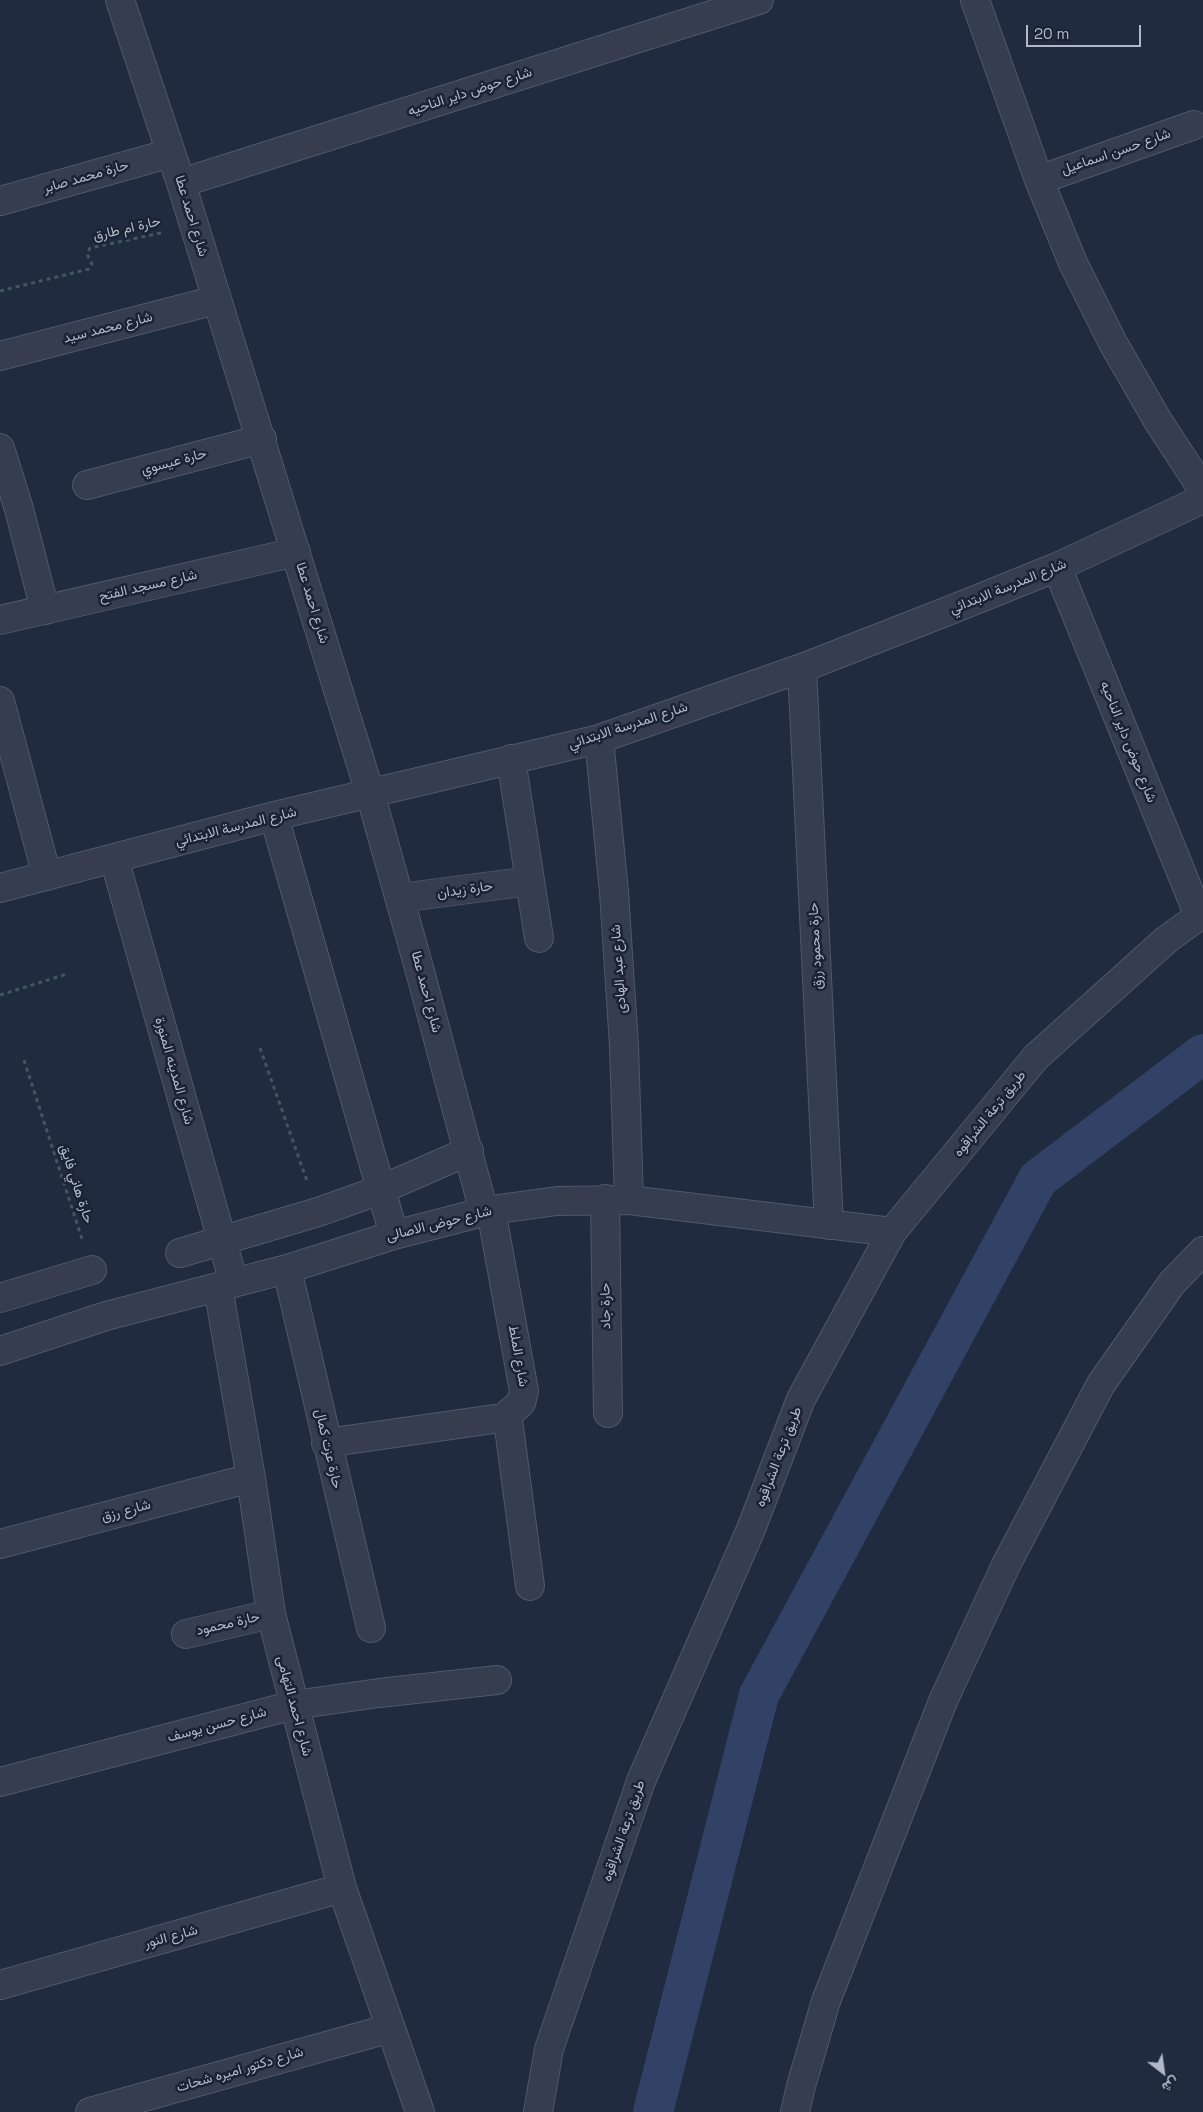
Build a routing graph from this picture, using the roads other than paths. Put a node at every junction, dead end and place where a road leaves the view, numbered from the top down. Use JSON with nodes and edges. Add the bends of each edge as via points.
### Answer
{"nodes":[{"id":1,"x":120,"y":0,"type":"edge"},
{"id":2,"x":759,"y":0,"type":"edge"},
{"id":3,"x":975,"y":0,"type":"edge"},
{"id":4,"x":1194,"y":125,"type":"dead end"},
{"id":5,"x":171,"y":152,"type":"junction"},
{"id":6,"x":1039,"y":180,"type":"junction"},
{"id":7,"x":181,"y":184,"type":"junction"},
{"id":8,"x":0,"y":202,"type":"edge"},
{"id":9,"x":216,"y":300,"type":"junction"},
{"id":10,"x":0,"y":356,"type":"edge"},
{"id":11,"x":262,"y":439,"type":"junction"},
{"id":12,"x":0,"y":448,"type":"edge"},
{"id":13,"x":87,"y":486,"type":"dead end"},
{"id":14,"x":1203,"y":490,"type":"edge"},
{"id":15,"x":1203,"y":499,"type":"edge"},
{"id":16,"x":10,"y":511,"type":"edge"},
{"id":17,"x":296,"y":552,"type":"junction"},
{"id":18,"x":1056,"y":568,"type":"junction"},
{"id":19,"x":45,"y":610,"type":"junction"},
{"id":20,"x":0,"y":620,"type":"edge"},
{"id":21,"x":802,"y":668,"type":"junction"},
{"id":22,"x":0,"y":701,"type":"edge"},
{"id":23,"x":599,"y":739,"type":"junction"},
{"id":24,"x":511,"y":759,"type":"junction"},
{"id":25,"x":370,"y":793,"type":"junction"},
{"id":26,"x":274,"y":816,"type":"junction"},
{"id":27,"x":114,"y":858,"type":"junction"},
{"id":28,"x":47,"y":876,"type":"junction"},
{"id":29,"x":530,"y":881,"type":"junction"},
{"id":30,"x":0,"y":888,"type":"edge"},
{"id":31,"x":400,"y":898,"type":"junction"},
{"id":32,"x":1201,"y":914,"type":"edge"},
{"id":33,"x":539,"y":938,"type":"dead end"},
{"id":34,"x":469,"y":1151,"type":"junction"},
{"id":35,"x":380,"y":1190,"type":"junction"},
{"id":36,"x":617,"y":1199,"type":"junction"},
{"id":37,"x":487,"y":1211,"type":"junction"},
{"id":38,"x":829,"y":1225,"type":"junction"},
{"id":39,"x":892,"y":1232,"type":"junction"},
{"id":40,"x":394,"y":1235,"type":"junction"},
{"id":41,"x":222,"y":1240,"type":"junction"},
{"id":42,"x":1203,"y":1251,"type":"edge"},
{"id":43,"x":180,"y":1253,"type":"dead end"},
{"id":44,"x":287,"y":1269,"type":"junction"},
{"id":45,"x":92,"y":1270,"type":"road end"},
{"id":46,"x":226,"y":1285,"type":"junction"},
{"id":47,"x":0,"y":1298,"type":"edge"},
{"id":48,"x":0,"y":1351,"type":"edge"},
{"id":49,"x":608,"y":1413,"type":"dead end"},
{"id":50,"x":508,"y":1417,"type":"junction"},
{"id":51,"x":326,"y":1443,"type":"junction"},
{"id":52,"x":251,"y":1478,"type":"junction"},
{"id":53,"x":0,"y":1544,"type":"edge"},
{"id":54,"x":530,"y":1586,"type":"dead end"},
{"id":55,"x":271,"y":1614,"type":"junction"},
{"id":56,"x":371,"y":1628,"type":"dead end"},
{"id":57,"x":186,"y":1634,"type":"dead end"},
{"id":58,"x":497,"y":1680,"type":"dead end"},
{"id":59,"x":294,"y":1705,"type":"junction"},
{"id":60,"x":0,"y":1782,"type":"edge"},
{"id":61,"x":342,"y":1888,"type":"junction"},
{"id":62,"x":0,"y":1985,"type":"edge"},
{"id":63,"x":391,"y":2028,"type":"junction"},
{"id":64,"x":90,"y":2112,"type":"edge"},
{"id":65,"x":420,"y":2112,"type":"edge"},
{"id":66,"x":538,"y":2112,"type":"edge"},
{"id":67,"x":795,"y":2112,"type":"edge"}],
"edges":[{"from":1,"to":5,"type":"street","name":"شارع احمد عطا"},
{"from":2,"to":7,"type":"street","name":"شارع حوض داير الناحيه"},
{"from":3,"to":6,"type":"street"},
{"from":4,"to":6,"type":"street","name":"شارع حسن اسماعيل"},
{"from":5,"to":7,"type":"street","name":"شارع احمد عطا"},
{"from":5,"to":8,"type":"street","name":"حارة محمد صابر"},
{"from":6,"to":14,"type":"street","via":[[1073,263],[1113,344]]},
{"from":7,"to":9,"type":"street","name":"شارع احمد عطا"},
{"from":9,"to":10,"type":"street","name":"شارع محمد سيد"},
{"from":9,"to":11,"type":"street","name":"شارع احمد عطا"},
{"from":11,"to":13,"type":"street","name":"حارة عيسوي"},
{"from":11,"to":17,"type":"street","name":"شارع احمد عطا"},
{"from":12,"to":16,"type":"street"},
{"from":15,"to":18,"type":"street","name":"شارع المدرسة الابتدائي"},
{"from":16,"to":19,"type":"street"},
{"from":17,"to":19,"type":"street","name":"شارع مسجد الفتح"},
{"from":17,"to":25,"type":"street","name":"شارع احمد عطا"},
{"from":18,"to":21,"type":"street","name":"شارع المدرسة الابتدائي"},
{"from":18,"to":32,"type":"street","name":"شارع حوض داير الناحيه"},
{"from":19,"to":20,"type":"street","name":"شارع مسجد الفتح"},
{"from":21,"to":23,"type":"street","name":"شارع المدرسة الابتدائي"},
{"from":21,"to":38,"type":"street","name":"حارة محمود رزق"},
{"from":22,"to":28,"type":"street"},
{"from":23,"to":24,"type":"street","name":"شارع المدرسة الابتدائي"},
{"from":23,"to":36,"type":"street","name":"شارع عبد الهادى","via":[[620,978]]},
{"from":24,"to":25,"type":"street","name":"شارع المدرسة الابتدائي"},
{"from":24,"to":29,"type":"street"},
{"from":25,"to":26,"type":"street","name":"شارع المدرسة الابتدائي"},
{"from":25,"to":31,"type":"street","name":"شارع احمد عطا"},
{"from":26,"to":27,"type":"street","name":"شارع المدرسة الابتدائي"},
{"from":26,"to":35,"type":"street"},
{"from":27,"to":28,"type":"street","name":"شارع المدرسة الابتدائي"},
{"from":27,"to":41,"type":"street","name":"شارع المدينه المنورة"},
{"from":28,"to":30,"type":"street","name":"شارع المدرسة الابتدائي"},
{"from":29,"to":31,"type":"street","name":"حارة زيدان"},
{"from":29,"to":33,"type":"street"},
{"from":31,"to":34,"type":"street","name":"شارع احمد عطا"},
{"from":32,"to":39,"type":"street","name":"طريق ترعة الشراقوه","via":[[1166,940],[1036,1057]]},
{"from":34,"to":35,"type":"street"},
{"from":34,"to":37,"type":"street","name":"شارع احمد عطا"},
{"from":35,"to":40,"type":"street"},
{"from":35,"to":41,"type":"street"},
{"from":36,"to":37,"type":"street","name":"شارع حوض الاصالى","via":[[557,1201]]},
{"from":36,"to":38,"type":"street","name":"شارع حوض الاصالى"},
{"from":36,"to":49,"type":"street","name":"حارة جاد"},
{"from":37,"to":40,"type":"street","name":"شارع حوض الاصالى"},
{"from":37,"to":50,"type":"street","name":"شارع الملط","via":[[524,1391],[521,1402]]},
{"from":38,"to":39,"type":"street","name":"شارع حوض الاصالى"},
{"from":39,"to":66,"type":"street","name":"طريق ترعة الشراقوه","via":[[801,1399],[751,1529],[641,1781],[549,2049]]},
{"from":40,"to":44,"type":"street","name":"شارع حوض الاصالى"},
{"from":41,"to":43,"type":"street"},
{"from":41,"to":46,"type":"street","name":"شارع المدينه المنورة"},
{"from":42,"to":67,"type":"street","via":[[1172,1283],[1101,1384],[1006,1565],[943,1701],[833,1983],[800,2086]]},
{"from":44,"to":46,"type":"street","name":"شارع حوض الاصالى"},
{"from":44,"to":51,"type":"street","name":"حارة عزت كمال"},
{"from":45,"to":47,"type":"street"},
{"from":46,"to":48,"type":"street","name":"شارع حوض الاصالى","via":[[106,1316]]},
{"from":46,"to":52,"type":"street","name":"شارع احمد التهامى"},
{"from":50,"to":51,"type":"street"},
{"from":50,"to":54,"type":"street"},
{"from":51,"to":56,"type":"street","name":"حارة عزت كمال"},
{"from":52,"to":53,"type":"street","name":"شارع رزق"},
{"from":52,"to":55,"type":"street","name":"شارع احمد التهامى"},
{"from":55,"to":57,"type":"street","name":"حارة محمود"},
{"from":55,"to":59,"type":"street","name":"شارع احمد التهامى"},
{"from":58,"to":59,"type":"street","name":"شارع حسن يوسف"},
{"from":59,"to":60,"type":"street","name":"شارع حسن يوسف"},
{"from":59,"to":61,"type":"street","name":"شارع احمد التهامى"},
{"from":61,"to":62,"type":"street","name":"شارع النور"},
{"from":61,"to":63,"type":"street","name":"شارع احمد التهامى"},
{"from":63,"to":64,"type":"street","name":"شارع دكتور اميره شحات"},
{"from":63,"to":65,"type":"street","name":"شارع احمد التهامى"}]}
